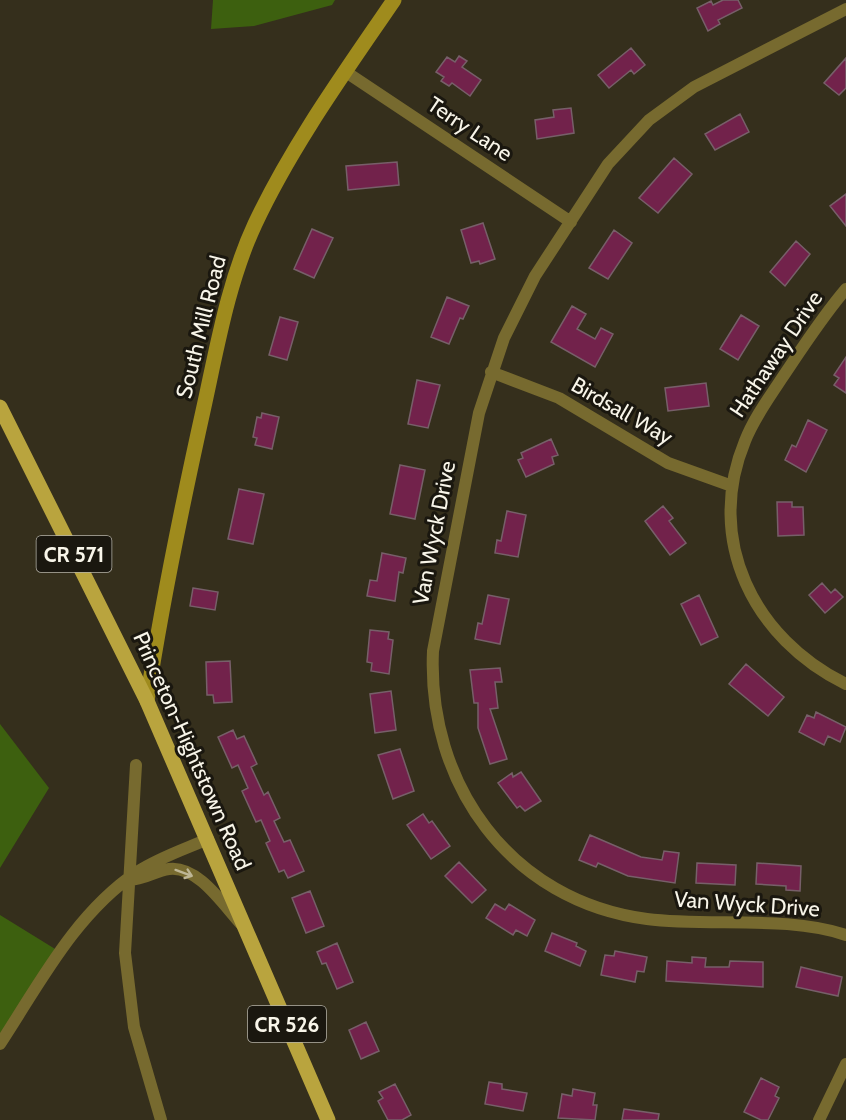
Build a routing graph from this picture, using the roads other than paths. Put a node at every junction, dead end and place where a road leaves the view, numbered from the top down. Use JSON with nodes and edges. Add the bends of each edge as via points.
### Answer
{"nodes":[{"id":1,"x":394,"y":0,"type":"edge"},
{"id":2,"x":846,"y":9,"type":"edge"},
{"id":3,"x":346,"y":72,"type":"junction"},
{"id":4,"x":571,"y":222,"type":"junction"},
{"id":5,"x":846,"y":289,"type":"edge"},
{"id":6,"x":491,"y":372,"type":"junction"},
{"id":7,"x":0,"y":407,"type":"edge"},
{"id":8,"x":732,"y":486,"type":"junction"},
{"id":9,"x":846,"y":684,"type":"edge"},
{"id":10,"x":147,"y":701,"type":"junction"},
{"id":11,"x":136,"y":765,"type":"dead end"},
{"id":12,"x":208,"y":838,"type":"junction"},
{"id":13,"x":128,"y":880,"type":"junction"},
{"id":14,"x":245,"y":928,"type":"junction"},
{"id":15,"x":846,"y":935,"type":"edge"},
{"id":16,"x":0,"y":1044,"type":"edge"},
{"id":17,"x":846,"y":1064,"type":"edge"},
{"id":18,"x":161,"y":1120,"type":"edge"},
{"id":19,"x":328,"y":1120,"type":"edge"},
{"id":20,"x":819,"y":1120,"type":"edge"}],
"edges":[{"from":1,"to":3,"type":"main road","name":"South Mill Road"},
{"from":2,"to":4,"type":"street","name":"Van Wyck Drive","via":[[694,87],[669,104],[621,149]]},
{"from":3,"to":4,"type":"street","name":"Terry Lane"},
{"from":3,"to":10,"type":"main road","name":"South Mill Road","via":[[273,188],[240,262],[198,432]]},
{"from":4,"to":6,"type":"street","name":"Van Wyck Drive","via":[[519,306]]},
{"from":5,"to":8,"type":"street","name":"Hathaway Drive","via":[[754,420]]},
{"from":6,"to":8,"type":"street","name":"Birdsall Way","via":[[558,398],[668,463]]},
{"from":6,"to":15,"type":"street","name":"Van Wyck Drive","via":[[479,413],[433,651],[432,676],[439,732],[448,761],[475,814],[528,870],[572,897],[596,906],[646,918],[813,927]]},
{"from":7,"to":10,"type":"main road","name":"Princeton-Hightstown Road","number":"CR 571"},
{"from":8,"to":9,"type":"street","name":"Hathaway Drive","via":[[733,540],[739,566],[756,605],[786,644],[806,661]]},
{"from":10,"to":12,"type":"main road","name":"Princeton-Hightstown Road","number":"CR 526"},
{"from":11,"to":13,"type":"street"},
{"from":12,"to":13,"type":"street"},
{"from":12,"to":14,"type":"main road","name":"Princeton-Hightstown Road","number":"CR 526"},
{"from":13,"to":14,"type":"street","one_way":true,"via":[[167,870],[189,873]]},
{"from":13,"to":16,"type":"street","via":[[107,895],[65,945]]},
{"from":13,"to":18,"type":"street","via":[[128,990],[134,1027]]},
{"from":14,"to":19,"type":"main road","name":"Princeton-Hightstown Road","number":"CR 526"},
{"from":17,"to":20,"type":"street"}]}
